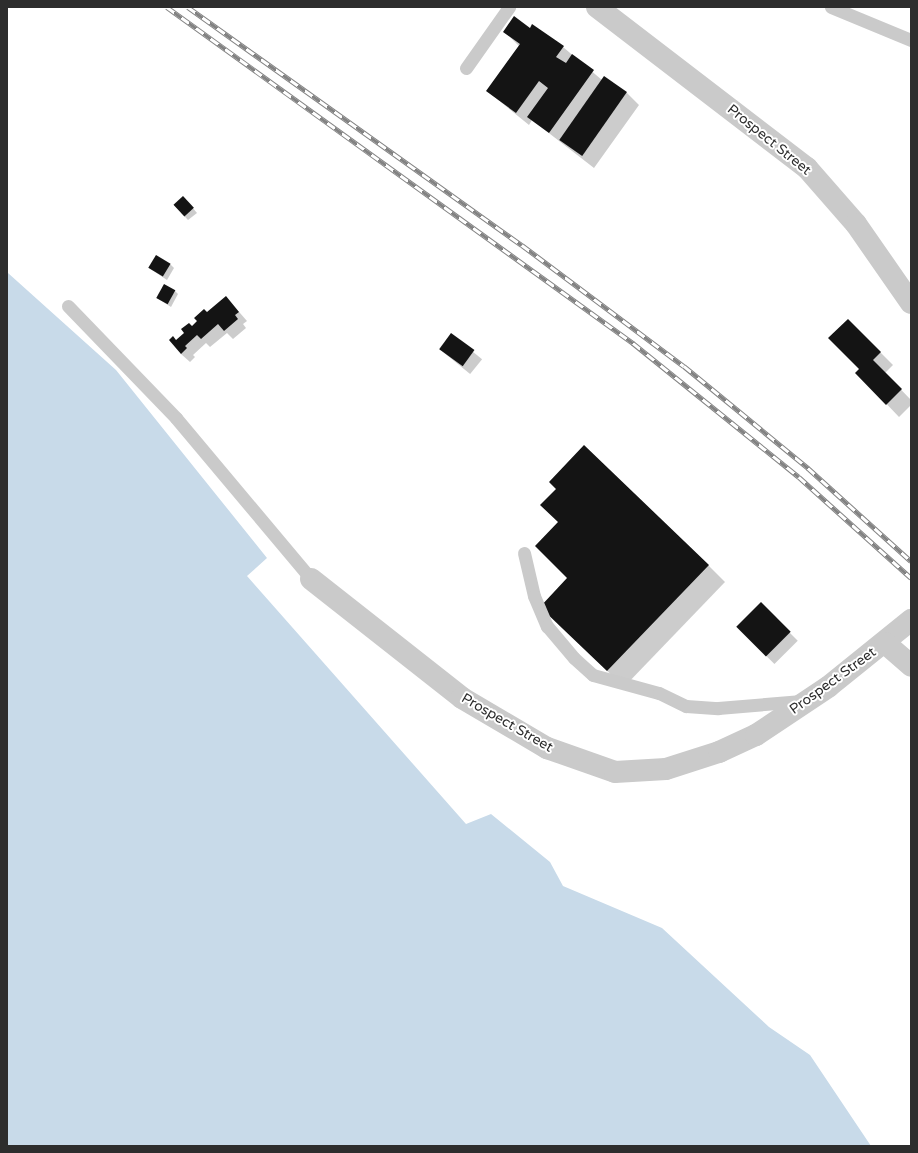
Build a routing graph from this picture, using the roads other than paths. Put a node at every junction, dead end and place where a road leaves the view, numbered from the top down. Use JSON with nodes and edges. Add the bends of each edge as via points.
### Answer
{"nodes":[{"id":1,"x":509,"y":7,"type":"edge"},
{"id":2,"x":597,"y":7,"type":"edge"},
{"id":3,"x":831,"y":7,"type":"edge"},
{"id":4,"x":911,"y":40,"type":"edge"},
{"id":5,"x":466,"y":68,"type":"dead end"},
{"id":6,"x":911,"y":303,"type":"edge"},
{"id":7,"x":68,"y":306,"type":"dead end"},
{"id":8,"x":524,"y":554,"type":"dead end"},
{"id":9,"x":311,"y":579,"type":"joint"},
{"id":10,"x":911,"y":620,"type":"edge"},
{"id":11,"x":885,"y":644,"type":"junction"},
{"id":12,"x":911,"y":666,"type":"edge"},
{"id":13,"x":807,"y":701,"type":"junction"}],
"edges":[{"from":1,"to":5,"type":"lane"},
{"from":2,"to":6,"type":"street","name":"Prospect Street","via":[[807,168],[856,224]]},
{"from":3,"to":4,"type":"lane"},
{"from":7,"to":9,"type":"lane","via":[[176,418]]},
{"from":8,"to":13,"type":"lane","via":[[534,596],[547,626],[574,658],[593,675],[659,693],[686,706],[718,708]]},
{"from":9,"to":13,"type":"street","name":"Prospect Street","via":[[462,698],[547,748],[615,772],[666,769],[720,752],[756,735]]},
{"from":10,"to":11,"type":"street","name":"Prospect Street"},
{"from":11,"to":12,"type":"street"},
{"from":11,"to":13,"type":"street","name":"Prospect Street"}]}
